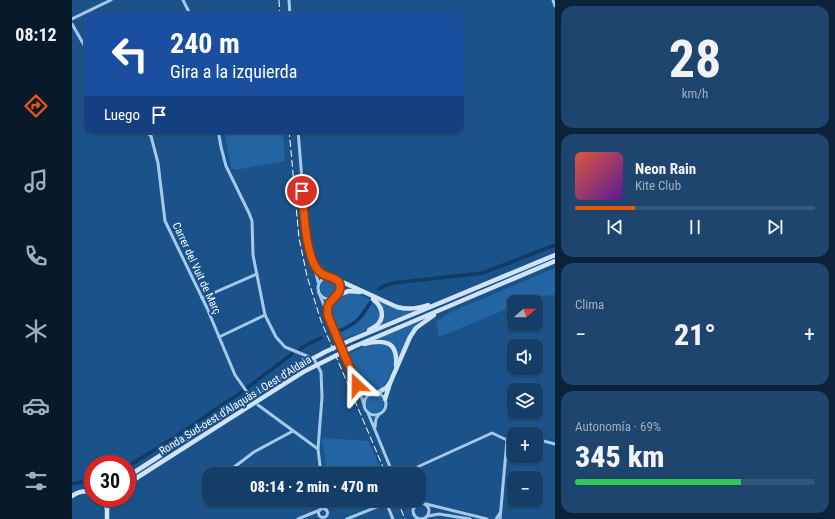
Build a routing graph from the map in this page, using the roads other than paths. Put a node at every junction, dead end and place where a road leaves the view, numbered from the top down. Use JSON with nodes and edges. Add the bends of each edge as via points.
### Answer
{"nodes":[{"id":1,"x":111,"y":0,"type":"edge"},
{"id":2,"x":183,"y":0,"type":"edge"},
{"id":3,"x":289,"y":0,"type":"edge"},
{"id":4,"x":553,"y":0,"type":"edge"},
{"id":5,"x":555,"y":6,"type":"edge"},
{"id":6,"x":86,"y":12,"type":"edge"},
{"id":7,"x":189,"y":12,"type":"edge"},
{"id":8,"x":290,"y":12,"type":"edge"},
{"id":9,"x":84,"y":13,"type":"edge"},
{"id":10,"x":72,"y":19,"type":"edge"},
{"id":11,"x":72,"y":24,"type":"edge"},
{"id":12,"x":84,"y":45,"type":"edge"},
{"id":13,"x":148,"y":134,"type":"edge"},
{"id":14,"x":219,"y":134,"type":"edge"},
{"id":15,"x":298,"y":134,"type":"edge"},
{"id":16,"x":555,"y":255,"type":"edge"},
{"id":17,"x":555,"y":261,"type":"edge"},
{"id":18,"x":314,"y":263,"type":"junction"},
{"id":19,"x":257,"y":274,"type":"junction"},
{"id":20,"x":327,"y":276,"type":"junction"},
{"id":21,"x":338,"y":280,"type":"junction"},
{"id":22,"x":318,"y":282,"type":"junction"},
{"id":23,"x":319,"y":293,"type":"junction"},
{"id":24,"x":364,"y":293,"type":"junction"},
{"id":25,"x":369,"y":295,"type":"junction"},
{"id":26,"x":335,"y":297,"type":"junction"},
{"id":27,"x":202,"y":298,"type":"junction"},
{"id":28,"x":436,"y":305,"type":"junction"},
{"id":29,"x":438,"y":310,"type":"junction"},
{"id":30,"x":265,"y":315,"type":"junction"},
{"id":31,"x":328,"y":316,"type":"junction"},
{"id":32,"x":219,"y":337,"type":"junction"},
{"id":33,"x":351,"y":340,"type":"junction"},
{"id":34,"x":353,"y":347,"type":"junction"},
{"id":35,"x":395,"y":369,"type":"junction"},
{"id":36,"x":390,"y":383,"type":"junction"},
{"id":37,"x":357,"y":385,"type":"junction"},
{"id":38,"x":247,"y":392,"type":"dead end"},
{"id":39,"x":371,"y":393,"type":"junction"},
{"id":40,"x":377,"y":393,"type":"junction"},
{"id":41,"x":385,"y":399,"type":"junction"},
{"id":42,"x":364,"y":404,"type":"junction"},
{"id":43,"x":258,"y":405,"type":"dead end"},
{"id":44,"x":368,"y":413,"type":"junction"},
{"id":45,"x":379,"y":414,"type":"junction"},
{"id":46,"x":375,"y":429,"type":"junction"},
{"id":47,"x":293,"y":431,"type":"junction"},
{"id":48,"x":507,"y":440,"type":"joint"},
{"id":49,"x":543,"y":441,"type":"edge"},
{"id":50,"x":555,"y":444,"type":"edge"},
{"id":51,"x":318,"y":449,"type":"junction"},
{"id":52,"x":234,"y":467,"type":"edge"},
{"id":53,"x":320,"y":467,"type":"edge"},
{"id":54,"x":390,"y":467,"type":"edge"},
{"id":55,"x":416,"y":467,"type":"edge"},
{"id":56,"x":136,"y":471,"type":"edge"},
{"id":57,"x":136,"y":479,"type":"edge"},
{"id":58,"x":84,"y":491,"type":"edge"},
{"id":59,"x":72,"y":492,"type":"edge"},
{"id":60,"x":78,"y":492,"type":"junction"},
{"id":61,"x":72,"y":496,"type":"edge"},
{"id":62,"x":426,"y":504,"type":"joint"},
{"id":63,"x":322,"y":507,"type":"edge"},
{"id":64,"x":326,"y":507,"type":"edge"},
{"id":65,"x":107,"y":508,"type":"edge"},
{"id":66,"x":414,"y":508,"type":"edge"},
{"id":67,"x":320,"y":510,"type":"junction"},
{"id":68,"x":326,"y":510,"type":"junction"},
{"id":69,"x":501,"y":512,"type":"junction"},
{"id":70,"x":312,"y":513,"type":"junction"},
{"id":71,"x":428,"y":516,"type":"junction"},
{"id":72,"x":328,"y":517,"type":"edge"},
{"id":73,"x":323,"y":518,"type":"edge"},
{"id":74,"x":416,"y":518,"type":"edge"},
{"id":75,"x":107,"y":519,"type":"edge"},
{"id":76,"x":298,"y":519,"type":"edge"},
{"id":77,"x":347,"y":519,"type":"edge"},
{"id":78,"x":393,"y":519,"type":"edge"},
{"id":79,"x":423,"y":519,"type":"edge"},
{"id":80,"x":470,"y":519,"type":"edge"},
{"id":81,"x":488,"y":519,"type":"edge"},
{"id":82,"x":496,"y":519,"type":"edge"},
{"id":83,"x":500,"y":519,"type":"edge"},
{"id":84,"x":504,"y":519,"type":"edge"}],
"edges":[{"from":1,"to":6,"type":"street"},
{"from":2,"to":7,"type":"street"},
{"from":3,"to":8,"type":"street"},
{"from":4,"to":5,"type":"street"},
{"from":9,"to":10,"type":"street"},
{"from":11,"to":12,"type":"street"},
{"from":13,"to":27,"type":"street","name":"Carrer del Vuit de Març","via":[[158,163],[165,221]]},
{"from":14,"to":19,"type":"street","via":[[226,166],[252,221],[253,255]]},
{"from":15,"to":18,"type":"street","via":[[305,218]]},
{"from":16,"to":28,"type":"main road","name":"Ronda Sud-oest d'Alaquàs i Oest d'Aldaia"},
{"from":17,"to":29,"type":"main road","name":"Ronda Sud-oest d'Alaquàs i Oest d'Aldaia"},
{"from":18,"to":20,"type":"street","via":[[318,270]]},
{"from":18,"to":22,"type":"street"},
{"from":19,"to":27,"type":"street"},
{"from":19,"to":30,"type":"street"},
{"from":20,"to":21,"type":"street"},
{"from":20,"to":22,"type":"street"},
{"from":21,"to":24,"type":"main road"},
{"from":21,"to":26,"type":"street","via":[[340,289]]},
{"from":22,"to":23,"type":"street"},
{"from":23,"to":26,"type":"street","via":[[325,298]]},
{"from":23,"to":31,"type":"street"},
{"from":24,"to":25,"type":"main road"},
{"from":24,"to":26,"type":"main road","via":[[349,291]]},
{"from":25,"to":28,"type":"main road","via":[[406,309]]},
{"from":25,"to":33,"type":"main road","via":[[380,306],[382,318],[375,327]]},
{"from":26,"to":31,"type":"street","via":[[327,307]]},
{"from":27,"to":32,"type":"street","name":"Carrer del Vuit de Març"},
{"from":28,"to":33,"type":"main road","name":"Ronda Sud-oest d'Alaquàs i Oest d'Aldaia"},
{"from":29,"to":34,"type":"main road","name":"Ronda Sud-oest d'Alaquàs i Oest d'Aldaia"},
{"from":29,"to":35,"type":"main road","via":[[416,328]]},
{"from":30,"to":32,"type":"street"},
{"from":30,"to":51,"type":"street","via":[[276,337],[285,347],[315,360],[321,372]]},
{"from":31,"to":37,"type":"street"},
{"from":32,"to":38,"type":"street","name":"Carrer del Vuit de Març","via":[[235,375]]},
{"from":33,"to":56,"type":"main road","name":"Ronda Sud-oest d'Alaquàs i Oest d'Aldaia","bridge":true,"via":[[299,366]]},
{"from":34,"to":35,"type":"main road","via":[[379,341],[387,343],[396,354]]},
{"from":34,"to":57,"type":"main road","name":"Ronda Sud-oest d'Alaquàs i Oest d'Aldaia","bridge":true,"via":[[303,372]]},
{"from":35,"to":36,"type":"main road"},
{"from":36,"to":40,"type":"main road"},
{"from":36,"to":41,"type":"main road"},
{"from":37,"to":39,"type":"street"},
{"from":37,"to":42,"type":"street"},
{"from":39,"to":40,"type":"street"},
{"from":39,"to":42,"type":"street"},
{"from":40,"to":41,"type":"street"},
{"from":41,"to":45,"type":"street","via":[[385,410]]},
{"from":42,"to":44,"type":"street"},
{"from":43,"to":47,"type":"street"},
{"from":44,"to":45,"type":"street"},
{"from":44,"to":46,"type":"street"},
{"from":45,"to":46,"type":"street"},
{"from":46,"to":54,"type":"street"},
{"from":47,"to":51,"type":"street"},
{"from":47,"to":52,"type":"street","via":[[254,452]]},
{"from":48,"to":55,"type":"street","via":[[492,433]]},
{"from":48,"to":69,"type":"street"},
{"from":49,"to":50,"type":"street"},
{"from":51,"to":53,"type":"street"},
{"from":58,"to":60,"type":"main road"},
{"from":59,"to":60,"type":"main road"},
{"from":60,"to":61,"type":"main road"},
{"from":62,"to":71,"type":"street","via":[[430,510]]},
{"from":62,"to":81,"type":"street"},
{"from":63,"to":67,"type":"street"},
{"from":64,"to":68,"type":"street"},
{"from":65,"to":75,"type":"main road"},
{"from":66,"to":74,"type":"street"},
{"from":67,"to":68,"type":"street"},
{"from":67,"to":70,"type":"street"},
{"from":67,"to":73,"type":"street","via":[[319,515]]},
{"from":68,"to":72,"type":"street"},
{"from":69,"to":82,"type":"street"},
{"from":69,"to":83,"type":"street"},
{"from":69,"to":84,"type":"street"},
{"from":70,"to":73,"type":"street"},
{"from":70,"to":76,"type":"street"},
{"from":71,"to":79,"type":"street"},
{"from":71,"to":80,"type":"street","via":[[439,514]]},
{"from":72,"to":73,"type":"street"},
{"from":74,"to":79,"type":"street"},
{"from":77,"to":78,"type":"street","via":[[384,504]]}]}
